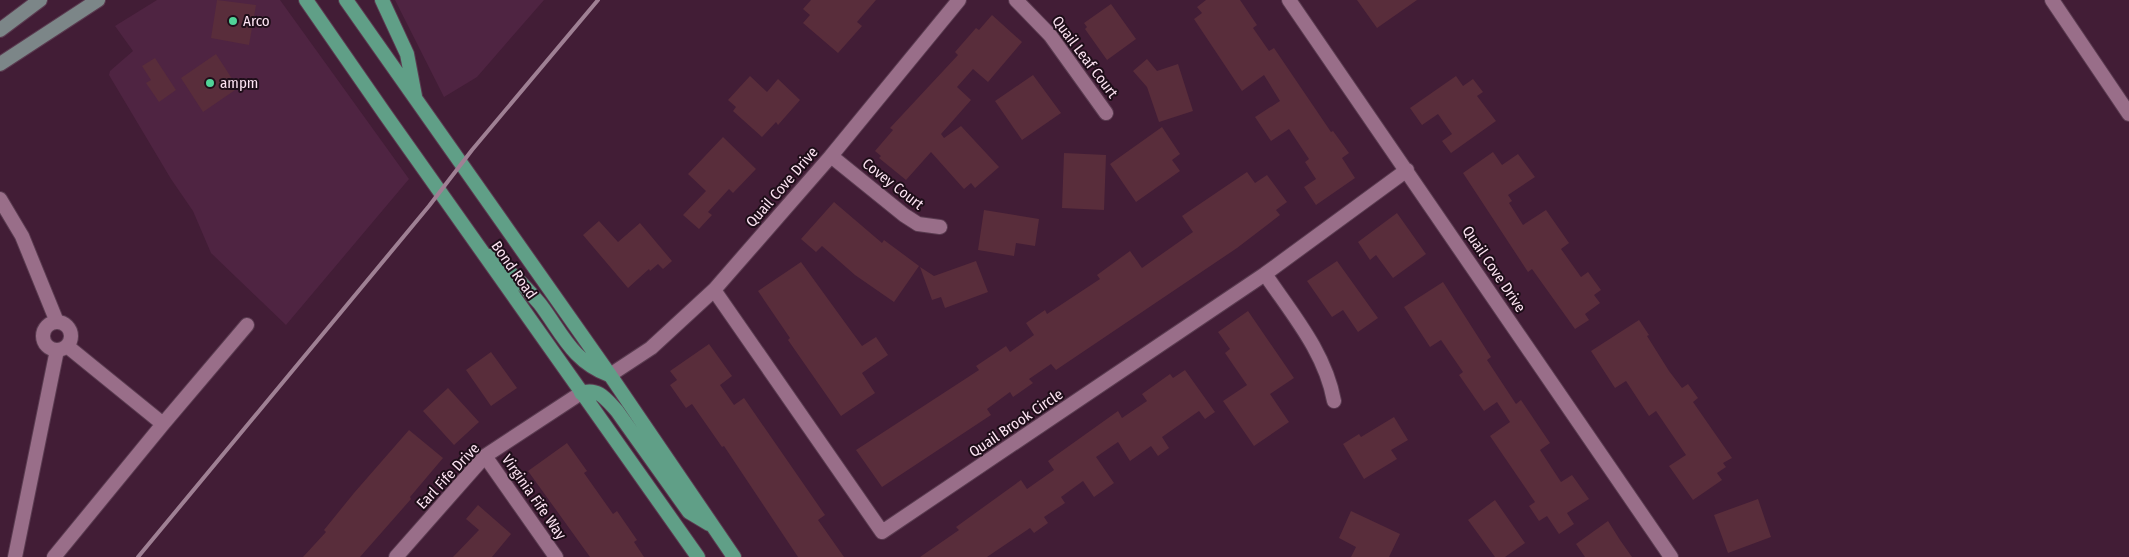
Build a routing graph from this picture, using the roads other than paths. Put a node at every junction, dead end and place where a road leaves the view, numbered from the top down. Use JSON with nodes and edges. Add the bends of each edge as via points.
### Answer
{"nodes":[{"id":1,"x":40,"y":0,"type":"edge"},
{"id":2,"x":98,"y":0,"type":"edge"},
{"id":3,"x":306,"y":0,"type":"edge"},
{"id":4,"x":346,"y":0,"type":"edge"},
{"id":5,"x":382,"y":0,"type":"edge"},
{"id":6,"x":958,"y":0,"type":"edge"},
{"id":7,"x":1016,"y":0,"type":"edge"},
{"id":8,"x":1289,"y":0,"type":"edge"},
{"id":9,"x":2052,"y":0,"type":"edge"},
{"id":10,"x":0,"y":30,"type":"edge"},
{"id":11,"x":0,"y":64,"type":"edge"},
{"id":12,"x":416,"y":102,"type":"junction"},
{"id":13,"x":1106,"y":113,"type":"dead end"},
{"id":14,"x":2129,"y":114,"type":"edge"},
{"id":15,"x":831,"y":156,"type":"junction"},
{"id":16,"x":1407,"y":170,"type":"junction"},
{"id":17,"x":0,"y":199,"type":"edge"},
{"id":18,"x":940,"y":227,"type":"dead end"},
{"id":19,"x":480,"y":250,"type":"junction"},
{"id":20,"x":1265,"y":274,"type":"junction"},
{"id":21,"x":714,"y":290,"type":"junction"},
{"id":22,"x":57,"y":322,"type":"junction"},
{"id":23,"x":247,"y":326,"type":"dead end"},
{"id":24,"x":62,"y":348,"type":"junction"},
{"id":25,"x":610,"y":375,"type":"junction"},
{"id":26,"x":581,"y":393,"type":"junction"},
{"id":27,"x":1334,"y":401,"type":"dead end"},
{"id":28,"x":163,"y":424,"type":"junction"},
{"id":29,"x":485,"y":456,"type":"junction"},
{"id":30,"x":712,"y":525,"type":"junction"},
{"id":31,"x":15,"y":557,"type":"edge"},
{"id":32,"x":54,"y":557,"type":"edge"},
{"id":33,"x":396,"y":557,"type":"edge"},
{"id":34,"x":556,"y":557,"type":"edge"},
{"id":35,"x":698,"y":557,"type":"edge"},
{"id":36,"x":734,"y":557,"type":"edge"},
{"id":37,"x":1671,"y":557,"type":"edge"}],
"edges":[{"from":1,"to":10,"type":"main road"},
{"from":2,"to":11,"type":"main road"},
{"from":3,"to":19,"type":"main road","name":"Bond Road"},
{"from":4,"to":12,"type":"main road","name":"Bond Road"},
{"from":5,"to":12,"type":"main road","via":[[407,54]]},
{"from":6,"to":15,"type":"street","name":"Quail Cove Drive"},
{"from":7,"to":13,"type":"street","name":"Quail Leaf Court","via":[[1050,36]]},
{"from":8,"to":16,"type":"street","name":"Quail Cove Drive"},
{"from":9,"to":14,"type":"street"},
{"from":12,"to":25,"type":"main road","name":"Bond Road"},
{"from":15,"to":18,"type":"street","name":"Covey Court","via":[[904,216],[918,224]]},
{"from":15,"to":21,"type":"street","name":"Quail Cove Drive"},
{"from":16,"to":20,"type":"street","name":"Quail Brook Circle"},
{"from":16,"to":37,"type":"street","name":"Quail Cove Drive"},
{"from":17,"to":22,"type":"street","via":[[22,236]]},
{"from":19,"to":25,"type":"main road","via":[[509,270],[581,360]]},
{"from":19,"to":26,"type":"main road","name":"Bond Road"},
{"from":20,"to":21,"type":"street","name":"Quail Brook Circle","via":[[882,532]]},
{"from":20,"to":27,"type":"street","via":[[1321,357]]},
{"from":21,"to":25,"type":"street","name":"Quail Cove Drive","via":[[651,348]]},
{"from":22,"to":24,"type":"street","via":[[70,331],[70,342]]},
{"from":22,"to":24,"type":"street","via":[[47,327],[43,337],[47,346]]},
{"from":23,"to":28,"type":"street"},
{"from":24,"to":28,"type":"street"},
{"from":24,"to":31,"type":"street"},
{"from":25,"to":30,"type":"main road","name":"Bond Road"},
{"from":26,"to":29,"type":"street","name":"Earl Fife Drive"},
{"from":26,"to":30,"type":"main road","via":[[589,390],[603,396],[689,512]]},
{"from":26,"to":35,"type":"main road","name":"Bond Road"},
{"from":28,"to":32,"type":"street"},
{"from":29,"to":33,"type":"street","name":"Earl Fife Drive"},
{"from":29,"to":34,"type":"street","name":"Virginia Fife Way"},
{"from":30,"to":36,"type":"main road","name":"Bond Road"}]}
